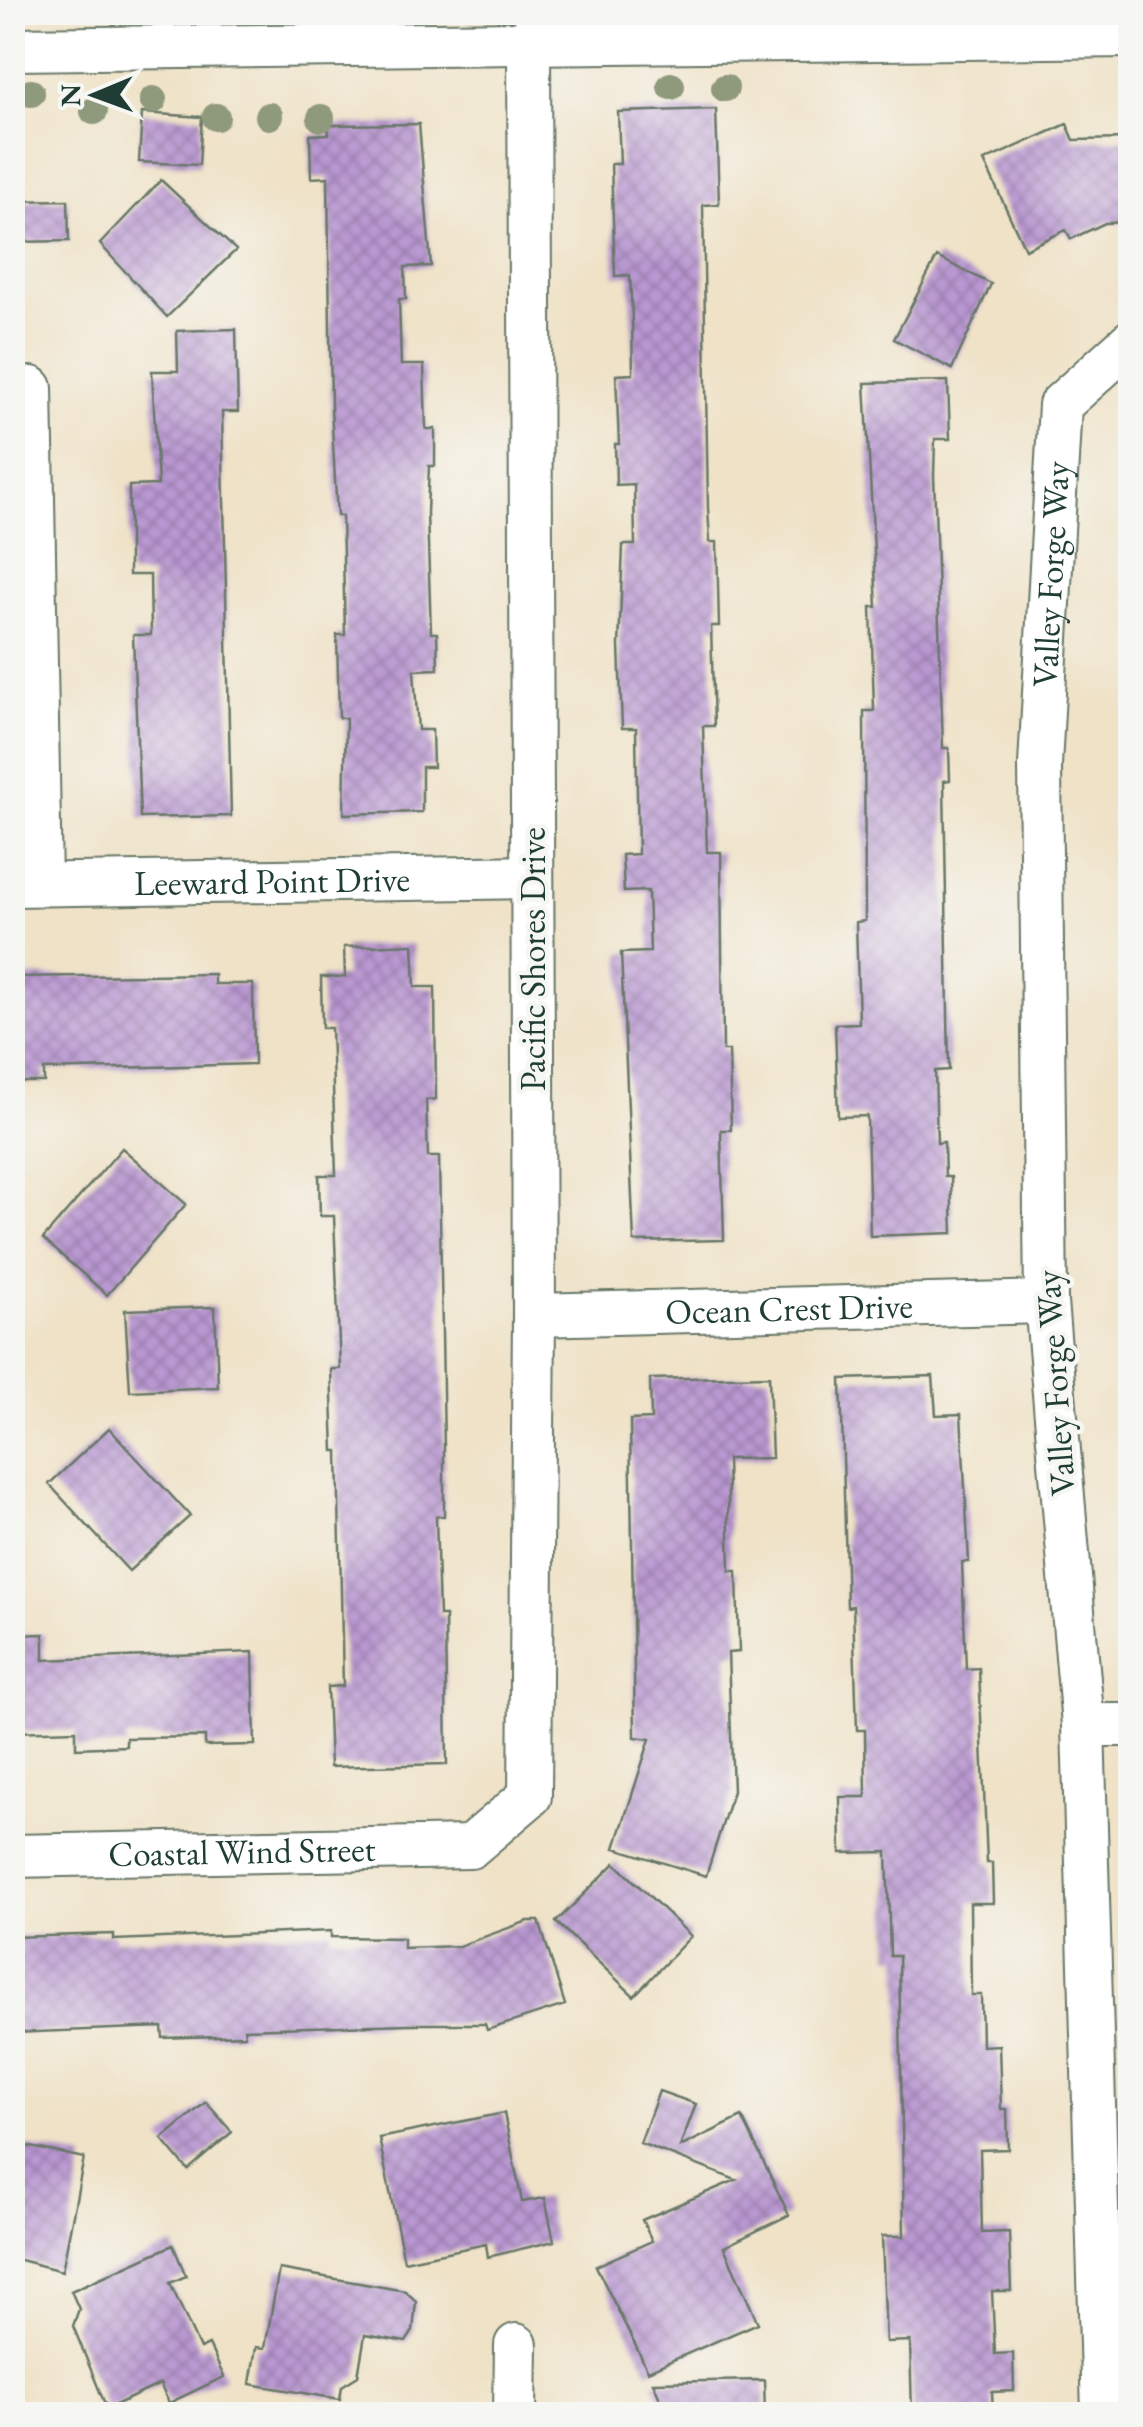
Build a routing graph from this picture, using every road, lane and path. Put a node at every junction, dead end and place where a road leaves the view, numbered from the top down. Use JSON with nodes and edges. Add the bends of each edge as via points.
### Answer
{"nodes":[{"id":1,"x":542,"y":28,"type":"edge"},
{"id":2,"x":1130,"y":36,"type":"edge"},
{"id":3,"x":12,"y":49,"type":"edge"},
{"id":4,"x":1116,"y":355,"type":"edge"},
{"id":5,"x":32,"y":388,"type":"dead end"},
{"id":6,"x":532,"y":877,"type":"junction"},
{"id":7,"x":26,"y":884,"type":"edge"},
{"id":8,"x":1046,"y":1302,"type":"junction"},
{"id":9,"x":534,"y":1315,"type":"junction"},
{"id":10,"x":1130,"y":1725,"type":"edge"},
{"id":11,"x":1084,"y":1726,"type":"junction"},
{"id":12,"x":470,"y":1846,"type":"joint"},
{"id":13,"x":12,"y":1856,"type":"edge"},
{"id":14,"x":516,"y":2345,"type":"dead end"},
{"id":15,"x":516,"y":2414,"type":"edge"},
{"id":16,"x":1103,"y":2414,"type":"edge"}],
"edges":[{"from":1,"to":2,"type":"street"},
{"from":1,"to":3,"type":"street"},
{"from":1,"to":6,"type":"street","name":"Pacific Shores Drive"},
{"from":4,"to":8,"type":"street","name":"Valley Forge Way","via":[[1060,405],[1040,765]]},
{"from":5,"to":7,"type":"street"},
{"from":6,"to":7,"type":"street","name":"Leeward Point Drive"},
{"from":6,"to":9,"type":"street","name":"Pacific Shores Drive"},
{"from":8,"to":9,"type":"street","name":"Ocean Crest Drive"},
{"from":8,"to":11,"type":"street","name":"Valley Forge Way"},
{"from":9,"to":12,"type":"street","name":"Pacific Shores Drive","via":[[530,1796]]},
{"from":10,"to":11,"type":"street"},
{"from":11,"to":16,"type":"street","name":"Valley Forge Way"},
{"from":12,"to":13,"type":"street","name":"Coastal Wind Street"},
{"from":14,"to":15,"type":"street"}]}
